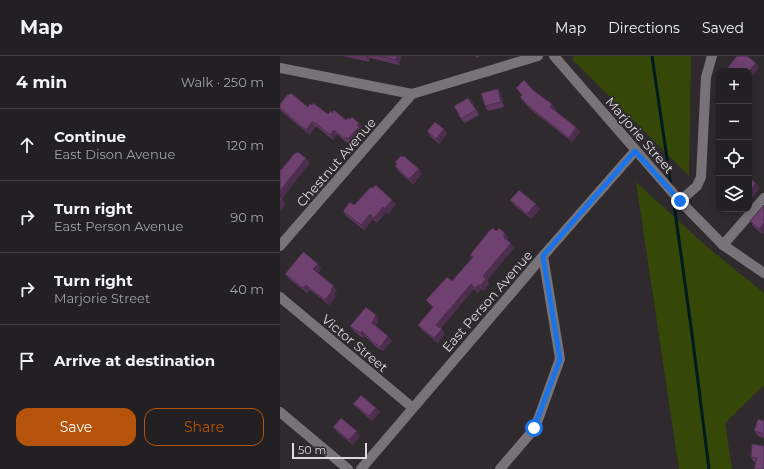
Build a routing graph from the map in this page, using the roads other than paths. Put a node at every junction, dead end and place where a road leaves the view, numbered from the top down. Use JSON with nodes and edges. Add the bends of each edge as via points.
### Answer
{"nodes":[{"id":1,"x":538,"y":56,"type":"edge"},
{"id":2,"x":554,"y":56,"type":"edge"},
{"id":3,"x":712,"y":56,"type":"edge"},
{"id":4,"x":280,"y":68,"type":"edge"},
{"id":5,"x":412,"y":94,"type":"junction"},
{"id":6,"x":635,"y":151,"type":"junction"},
{"id":7,"x":764,"y":198,"type":"edge"},
{"id":8,"x":680,"y":201,"type":"junction"},
{"id":9,"x":723,"y":245,"type":"junction"},
{"id":10,"x":280,"y":246,"type":"edge"},
{"id":11,"x":543,"y":256,"type":"junction"},
{"id":12,"x":764,"y":273,"type":"edge"},
{"id":13,"x":280,"y":297,"type":"edge"},
{"id":14,"x":413,"y":408,"type":"junction"},
{"id":15,"x":280,"y":412,"type":"edge"},
{"id":16,"x":348,"y":469,"type":"edge"},
{"id":17,"x":361,"y":469,"type":"edge"},
{"id":18,"x":500,"y":469,"type":"edge"}],
"edges":[{"from":1,"to":5,"type":"street"},
{"from":2,"to":6,"type":"street","name":"Marjorie Street"},
{"from":3,"to":8,"type":"street","via":[[706,77],[701,177],[697,186]]},
{"from":4,"to":5,"type":"street"},
{"from":5,"to":10,"type":"street","name":"Chestnut Avenue"},
{"from":6,"to":8,"type":"street","name":"Marjorie Street"},
{"from":6,"to":11,"type":"street","name":"East Person Avenue"},
{"from":7,"to":9,"type":"street"},
{"from":8,"to":9,"type":"street","name":"Marjorie Street"},
{"from":9,"to":12,"type":"street","name":"Marjorie Street"},
{"from":11,"to":14,"type":"street","name":"East Person Avenue"},
{"from":11,"to":18,"type":"street","via":[[560,359],[534,428]]},
{"from":13,"to":14,"type":"street","name":"Victor Street"},
{"from":14,"to":17,"type":"street","name":"East Person Avenue"},
{"from":15,"to":16,"type":"street"}]}
